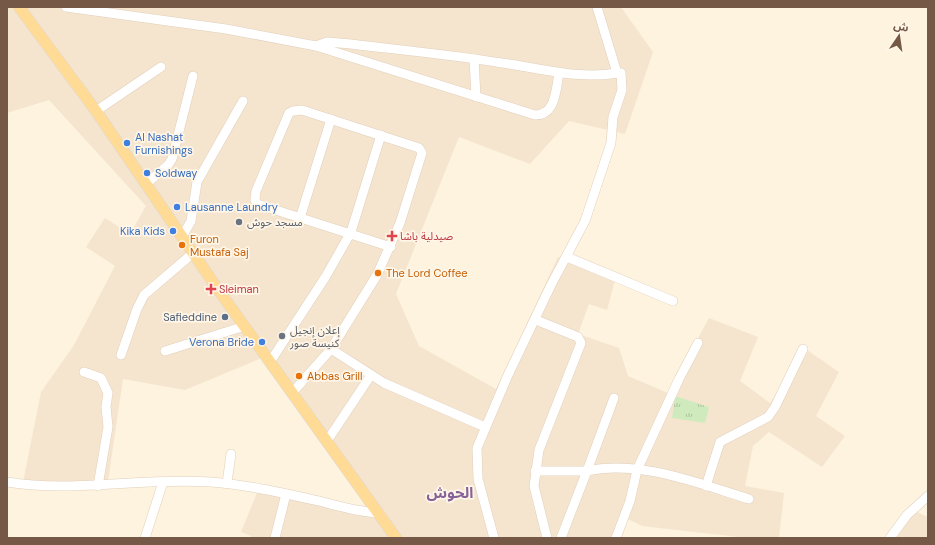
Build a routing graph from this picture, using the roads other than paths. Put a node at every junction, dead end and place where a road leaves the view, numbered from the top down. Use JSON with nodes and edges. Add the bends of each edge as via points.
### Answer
{"nodes":[{"id":1,"x":19,"y":7,"type":"edge"},
{"id":2,"x":66,"y":7,"type":"edge"},
{"id":3,"x":597,"y":7,"type":"edge"},
{"id":4,"x":351,"y":44,"type":"junction"},
{"id":5,"x":316,"y":46,"type":"junction"},
{"id":6,"x":355,"y":58,"type":"junction"},
{"id":7,"x":474,"y":59,"type":"junction"},
{"id":8,"x":161,"y":67,"type":"dead end"},
{"id":9,"x":559,"y":73,"type":"junction"},
{"id":10,"x":617,"y":73,"type":"junction"},
{"id":11,"x":193,"y":76,"type":"dead end"},
{"id":12,"x":476,"y":97,"type":"junction"},
{"id":13,"x":243,"y":101,"type":"dead end"},
{"id":14,"x":96,"y":111,"type":"junction"},
{"id":15,"x":332,"y":119,"type":"junction"},
{"id":16,"x":381,"y":135,"type":"junction"},
{"id":17,"x":146,"y":184,"type":"junction"},
{"id":18,"x":300,"y":218,"type":"junction"},
{"id":19,"x":351,"y":232,"type":"junction"},
{"id":20,"x":182,"y":237,"type":"junction"},
{"id":21,"x":391,"y":246,"type":"junction"},
{"id":22,"x":193,"y":253,"type":"junction"},
{"id":23,"x":567,"y":257,"type":"junction"},
{"id":24,"x":673,"y":301,"type":"dead end"},
{"id":25,"x":536,"y":320,"type":"junction"},
{"id":26,"x":245,"y":326,"type":"junction"},
{"id":27,"x":698,"y":343,"type":"dead end"},
{"id":28,"x":331,"y":349,"type":"junction"},
{"id":29,"x":803,"y":349,"type":"dead end"},
{"id":30,"x":165,"y":351,"type":"dead end"},
{"id":31,"x":121,"y":355,"type":"dead end"},
{"id":32,"x":270,"y":362,"type":"junction"},
{"id":33,"x":84,"y":372,"type":"dead end"},
{"id":34,"x":371,"y":375,"type":"junction"},
{"id":35,"x":292,"y":393,"type":"junction"},
{"id":36,"x":614,"y":398,"type":"dead end"},
{"id":37,"x":485,"y":427,"type":"junction"},
{"id":38,"x":326,"y":441,"type":"junction"},
{"id":39,"x":231,"y":454,"type":"dead end"},
{"id":40,"x":637,"y":470,"type":"junction"},
{"id":41,"x":535,"y":471,"type":"junction"},
{"id":42,"x":587,"y":471,"type":"junction"},
{"id":43,"x":7,"y":482,"type":"edge"},
{"id":44,"x":162,"y":482,"type":"junction"},
{"id":45,"x":227,"y":483,"type":"junction"},
{"id":46,"x":98,"y":486,"type":"junction"},
{"id":47,"x":706,"y":486,"type":"junction"},
{"id":48,"x":286,"y":494,"type":"junction"},
{"id":49,"x":928,"y":496,"type":"edge"},
{"id":50,"x":748,"y":499,"type":"dead end"},
{"id":51,"x":378,"y":514,"type":"junction"},
{"id":52,"x":145,"y":538,"type":"edge"},
{"id":53,"x":275,"y":538,"type":"edge"},
{"id":54,"x":396,"y":538,"type":"edge"},
{"id":55,"x":494,"y":538,"type":"edge"},
{"id":56,"x":547,"y":538,"type":"edge"},
{"id":57,"x":561,"y":538,"type":"edge"},
{"id":58,"x":616,"y":538,"type":"edge"},
{"id":59,"x":890,"y":538,"type":"edge"}],
"edges":[{"from":1,"to":14,"type":"main road"},
{"from":2,"to":5,"type":"street","via":[[226,29]]},
{"from":3,"to":10,"type":"street"},
{"from":4,"to":5,"type":"street","via":[[327,42]]},
{"from":4,"to":6,"type":"street"},
{"from":4,"to":7,"type":"street"},
{"from":5,"to":6,"type":"street"},
{"from":6,"to":12,"type":"street"},
{"from":7,"to":9,"type":"street"},
{"from":7,"to":12,"type":"street"},
{"from":8,"to":14,"type":"street"},
{"from":9,"to":10,"type":"street"},
{"from":9,"to":12,"type":"street","via":[[552,105],[541,115]]},
{"from":10,"to":23,"type":"street","via":[[621,73],[623,83],[613,118],[611,143],[585,221]]},
{"from":11,"to":17,"type":"street","via":[[172,159]]},
{"from":13,"to":20,"type":"street","via":[[197,182],[191,222]]},
{"from":14,"to":17,"type":"main road"},
{"from":15,"to":16,"type":"street"},
{"from":15,"to":18,"type":"street"},
{"from":15,"to":18,"type":"street","via":[[297,110],[289,113],[256,191],[255,200],[258,204]]},
{"from":16,"to":19,"type":"street"},
{"from":16,"to":21,"type":"street","via":[[419,148],[422,153]]},
{"from":17,"to":20,"type":"main road"},
{"from":18,"to":19,"type":"street"},
{"from":19,"to":21,"type":"street"},
{"from":19,"to":32,"type":"street","via":[[326,276]]},
{"from":20,"to":22,"type":"main road"},
{"from":21,"to":28,"type":"street","via":[[377,275]]},
{"from":22,"to":26,"type":"main road"},
{"from":22,"to":31,"type":"street","via":[[144,295]]},
{"from":23,"to":24,"type":"street"},
{"from":23,"to":25,"type":"street"},
{"from":25,"to":37,"type":"street"},
{"from":25,"to":41,"type":"street","via":[[578,337],[581,343],[539,450]]},
{"from":26,"to":30,"type":"street"},
{"from":26,"to":32,"type":"main road"},
{"from":27,"to":40,"type":"street"},
{"from":28,"to":34,"type":"street"},
{"from":28,"to":35,"type":"street"},
{"from":29,"to":47,"type":"street","via":[[768,417],[720,442]]},
{"from":32,"to":35,"type":"main road"},
{"from":33,"to":46,"type":"street","via":[[101,378],[108,393],[108,427]]},
{"from":34,"to":37,"type":"street","via":[[399,391]]},
{"from":34,"to":38,"type":"street"},
{"from":35,"to":38,"type":"main road"},
{"from":36,"to":42,"type":"street"},
{"from":37,"to":55,"type":"street","via":[[477,448],[477,467],[481,493]]},
{"from":38,"to":51,"type":"main road"},
{"from":39,"to":45,"type":"street"},
{"from":40,"to":42,"type":"street","via":[[604,468]]},
{"from":40,"to":47,"type":"street"},
{"from":40,"to":58,"type":"street","via":[[630,501]]},
{"from":41,"to":42,"type":"street"},
{"from":41,"to":56,"type":"street","via":[[534,486]]},
{"from":42,"to":57,"type":"street"},
{"from":43,"to":46,"type":"street"},
{"from":44,"to":45,"type":"street"},
{"from":44,"to":46,"type":"street"},
{"from":44,"to":52,"type":"street"},
{"from":45,"to":48,"type":"street"},
{"from":47,"to":50,"type":"street"},
{"from":48,"to":51,"type":"street"},
{"from":48,"to":53,"type":"street"},
{"from":49,"to":59,"type":"street","via":[[907,515]]},
{"from":51,"to":54,"type":"main road"}]}
